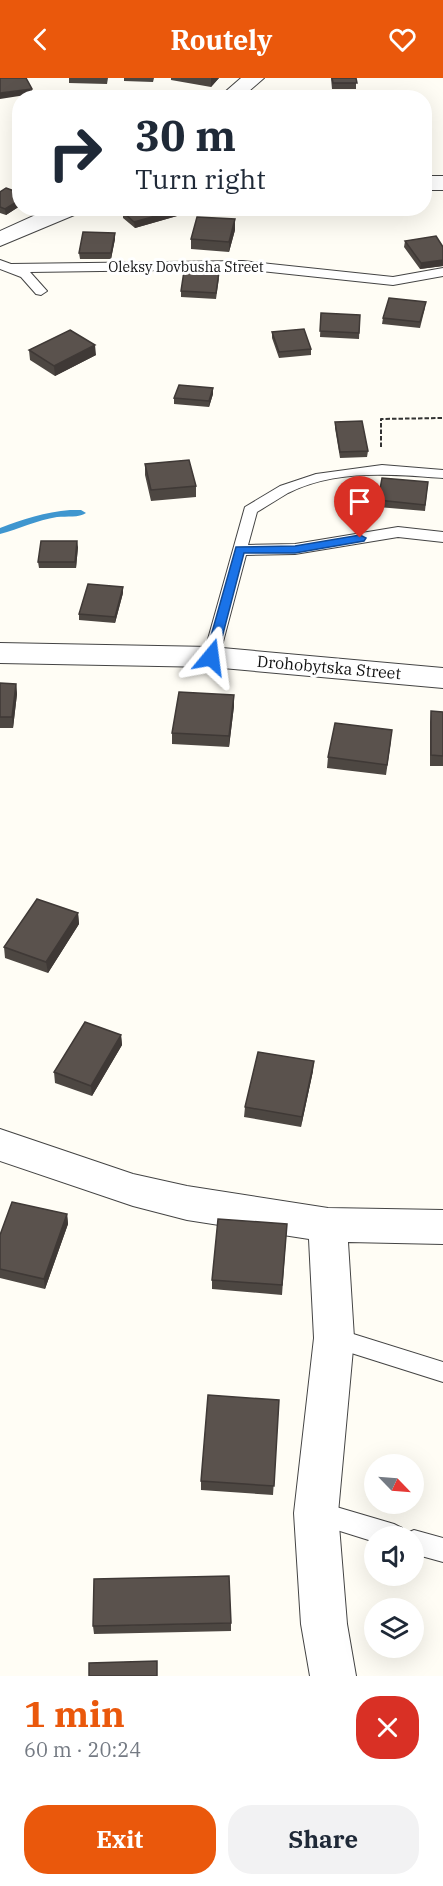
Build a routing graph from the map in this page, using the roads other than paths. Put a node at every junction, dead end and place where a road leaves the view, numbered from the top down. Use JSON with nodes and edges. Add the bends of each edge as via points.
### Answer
{"nodes":[{"id":1,"x":254,"y":78,"type":"edge"},
{"id":2,"x":238,"y":90,"type":"edge"},
{"id":3,"x":53,"y":216,"type":"edge"},
{"id":4,"x":0,"y":239,"type":"edge"},
{"id":5,"x":4,"y":266,"type":"edge"},
{"id":6,"x":443,"y":272,"type":"edge"},
{"id":7,"x":41,"y":291,"type":"dead end"},
{"id":8,"x":443,"y":474,"type":"edge"},
{"id":9,"x":443,"y":537,"type":"edge"},
{"id":10,"x":240,"y":550,"type":"junction"},
{"id":11,"x":0,"y":653,"type":"edge"},
{"id":12,"x":211,"y":657,"type":"junction"},
{"id":13,"x":443,"y":678,"type":"edge"},
{"id":14,"x":0,"y":1145,"type":"edge"},
{"id":15,"x":328,"y":1225,"type":"junction"},
{"id":16,"x":443,"y":1227,"type":"edge"},
{"id":17,"x":334,"y":1338,"type":"junction"},
{"id":18,"x":443,"y":1372,"type":"edge"},
{"id":19,"x":316,"y":1513,"type":"junction"},
{"id":20,"x":364,"y":1527,"type":"edge"},
{"id":21,"x":424,"y":1545,"type":"edge"},
{"id":22,"x":443,"y":1550,"type":"edge"},
{"id":23,"x":333,"y":1676,"type":"edge"}],
"edges":[{"from":1,"to":2,"type":"street"},
{"from":3,"to":4,"type":"street"},
{"from":5,"to":6,"type":"lane","name":"Oleksy Dovbusha Street","via":[[243,265],[393,281]]},
{"from":5,"to":7,"type":"lane","via":[[25,274]]},
{"from":8,"to":10,"type":"lane","via":[[381,469],[321,477],[285,489],[250,510]]},
{"from":9,"to":10,"type":"lane","via":[[398,532],[322,546]]},
{"from":10,"to":12,"type":"lane"},
{"from":11,"to":12,"type":"street","name":"Drohobytska Street"},
{"from":12,"to":13,"type":"street","name":"Drohobytska Street"},
{"from":14,"to":15,"type":"street","via":[[133,1191]]},
{"from":15,"to":16,"type":"street"},
{"from":15,"to":17,"type":"street"},
{"from":17,"to":18,"type":"lane"},
{"from":17,"to":19,"type":"street"},
{"from":19,"to":20,"type":"lane"},
{"from":19,"to":23,"type":"street","via":[[324,1624]]},
{"from":21,"to":22,"type":"lane"}]}
